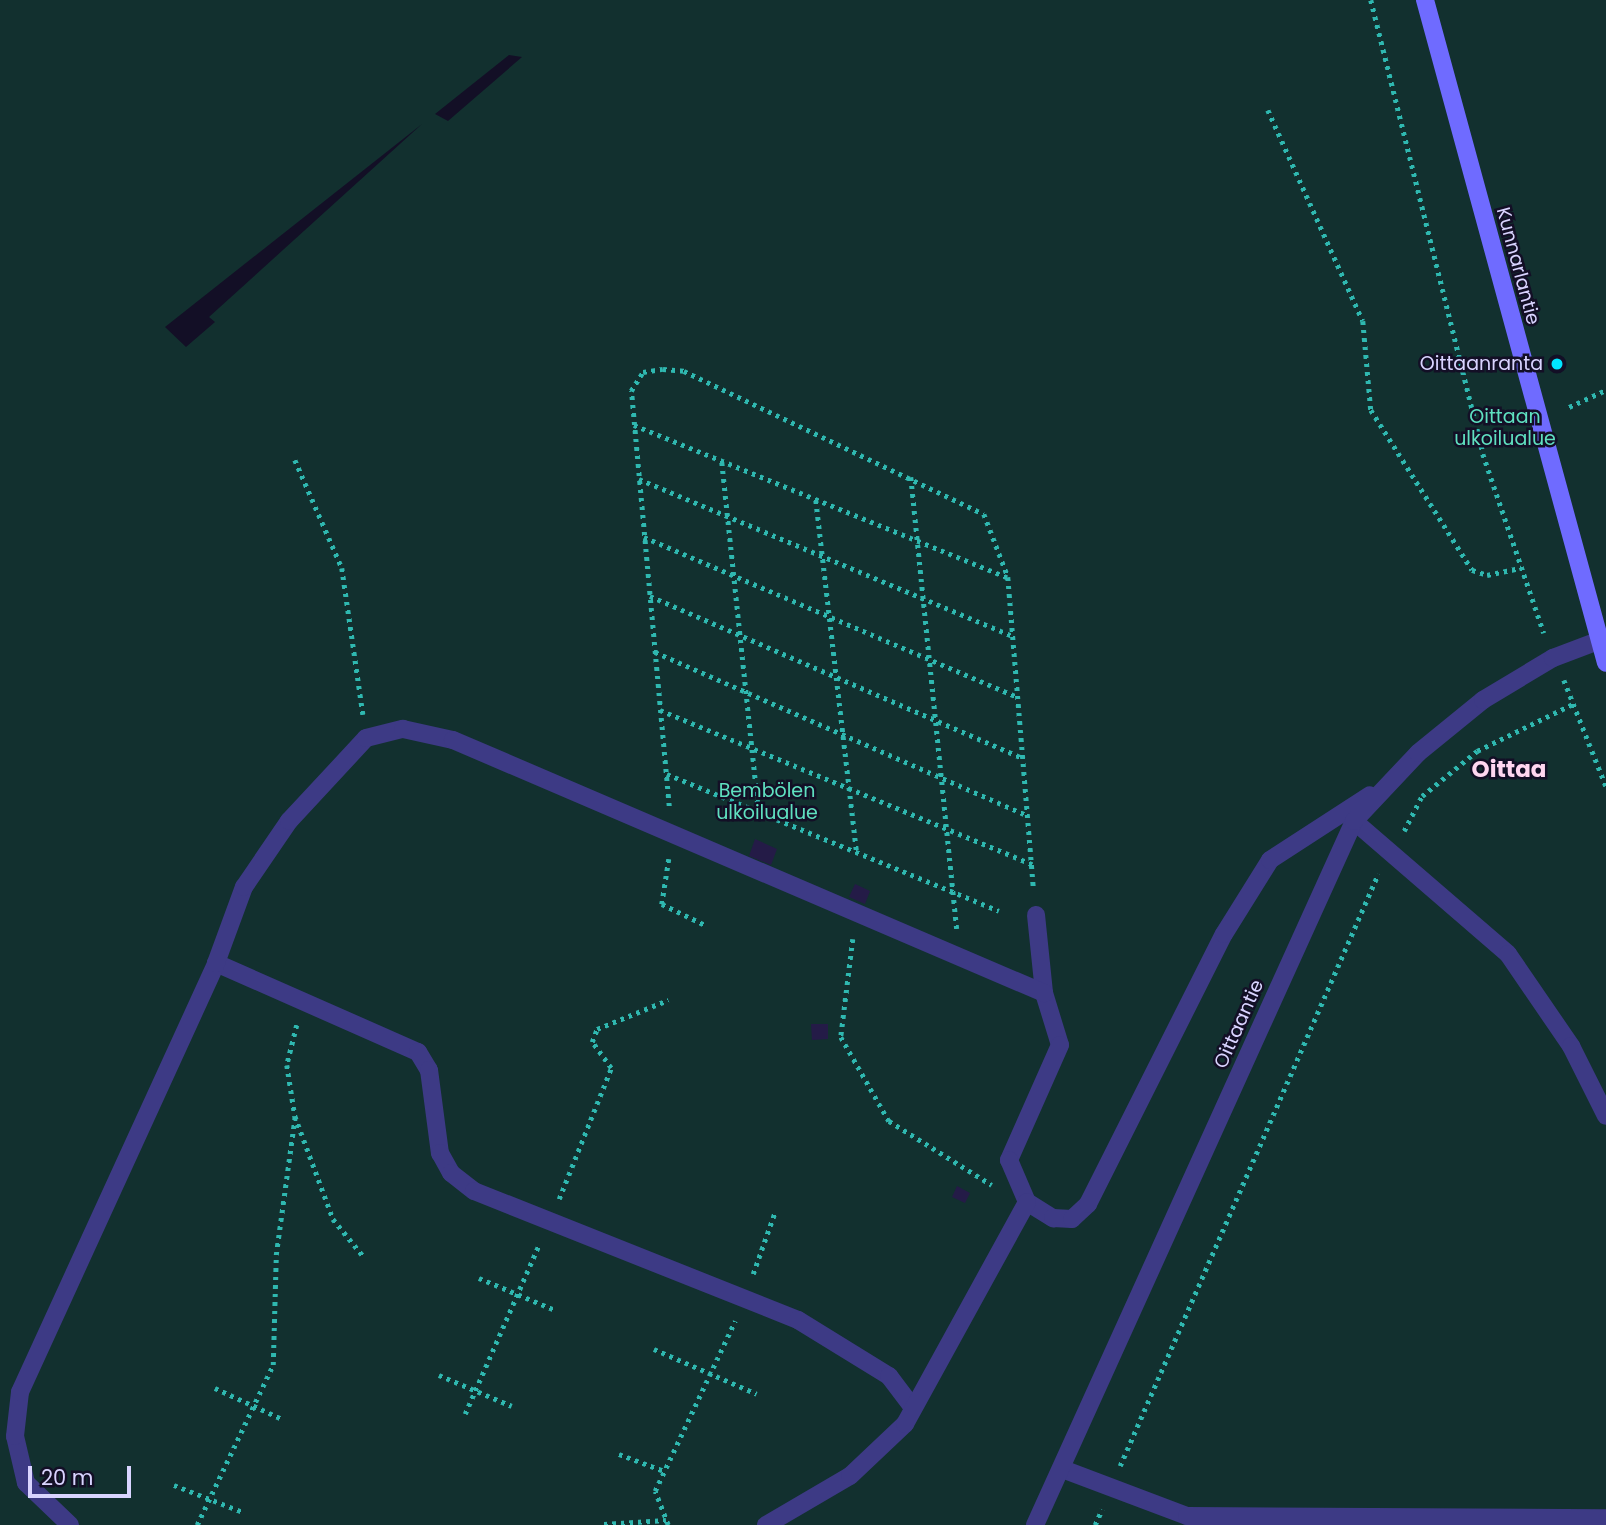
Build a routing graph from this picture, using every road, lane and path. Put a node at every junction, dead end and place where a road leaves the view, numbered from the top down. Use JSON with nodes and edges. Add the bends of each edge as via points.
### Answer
{"nodes":[{"id":1,"x":1371,"y":0,"type":"edge"},
{"id":2,"x":1425,"y":0,"type":"edge"},
{"id":3,"x":1268,"y":110,"type":"dead end"},
{"id":4,"x":1606,"y":390,"type":"edge"},
{"id":5,"x":1569,"y":407,"type":"dead end"},
{"id":6,"x":634,"y":425,"type":"junction"},
{"id":7,"x":295,"y":460,"type":"dead end"},
{"id":8,"x":722,"y":462,"type":"junction"},
{"id":9,"x":911,"y":477,"type":"junction"},
{"id":10,"x":639,"y":479,"type":"junction"},
{"id":11,"x":816,"y":500,"type":"junction"},
{"id":12,"x":726,"y":516,"type":"junction"},
{"id":13,"x":644,"y":537,"type":"junction"},
{"id":14,"x":917,"y":542,"type":"junction"},
{"id":15,"x":824,"y":556,"type":"junction"},
{"id":16,"x":1521,"y":568,"type":"junction"},
{"id":17,"x":733,"y":575,"type":"junction"},
{"id":18,"x":1008,"y":577,"type":"junction"},
{"id":19,"x":650,"y":596,"type":"junction"},
{"id":20,"x":923,"y":599,"type":"junction"},
{"id":21,"x":830,"y":617,"type":"junction"},
{"id":22,"x":738,"y":634,"type":"junction"},
{"id":23,"x":1013,"y":636,"type":"junction"},
{"id":24,"x":1598,"y":641,"type":"junction"},
{"id":25,"x":655,"y":652,"type":"junction"},
{"id":26,"x":1553,"y":658,"type":"junction"},
{"id":27,"x":929,"y":660,"type":"junction"},
{"id":28,"x":1606,"y":663,"type":"edge"},
{"id":29,"x":835,"y":676,"type":"junction"},
{"id":30,"x":746,"y":692,"type":"junction"},
{"id":31,"x":1018,"y":697,"type":"junction"},
{"id":32,"x":1575,"y":703,"type":"junction"},
{"id":33,"x":660,"y":710,"type":"junction"},
{"id":34,"x":935,"y":720,"type":"junction"},
{"id":35,"x":842,"y":733,"type":"junction"},
{"id":36,"x":366,"y":738,"type":"junction"},
{"id":37,"x":753,"y":748,"type":"junction"},
{"id":38,"x":1023,"y":758,"type":"junction"},
{"id":39,"x":666,"y":774,"type":"junction"},
{"id":40,"x":941,"y":779,"type":"junction"},
{"id":41,"x":1606,"y":786,"type":"edge"},
{"id":42,"x":851,"y":789,"type":"junction"},
{"id":43,"x":1377,"y":792,"type":"junction"},
{"id":44,"x":759,"y":812,"type":"junction"},
{"id":45,"x":1028,"y":816,"type":"junction"},
{"id":46,"x":1354,"y":821,"type":"junction"},
{"id":47,"x":949,"y":830,"type":"junction"},
{"id":48,"x":672,"y":835,"type":"junction"},
{"id":49,"x":857,"y":853,"type":"junction"},
{"id":50,"x":1389,"y":857,"type":"junction"},
{"id":51,"x":1032,"y":864,"type":"junction"},
{"id":52,"x":955,"y":893,"type":"junction"},
{"id":53,"x":999,"y":911,"type":"dead end"},
{"id":54,"x":858,"y":914,"type":"junction"},
{"id":55,"x":1036,"y":915,"type":"joint"},
{"id":56,"x":705,"y":925,"type":"dead end"},
{"id":57,"x":959,"y":957,"type":"junction"},
{"id":58,"x":216,"y":962,"type":"junction"},
{"id":59,"x":1044,"y":993,"type":"junction"},
{"id":60,"x":668,"y":1000,"type":"dead end"},
{"id":61,"x":308,"y":1002,"type":"junction"},
{"id":62,"x":611,"y":1068,"type":"dead end"},
{"id":63,"x":295,"y":1116,"type":"junction"},
{"id":64,"x":1606,"y":1116,"type":"edge"},
{"id":65,"x":1027,"y":1202,"type":"junction"},
{"id":66,"x":775,"y":1212,"type":"dead end"},
{"id":67,"x":363,"y":1257,"type":"dead end"},
{"id":68,"x":479,"y":1278,"type":"dead end"},
{"id":69,"x":744,"y":1301,"type":"junction"},
{"id":70,"x":555,"y":1310,"type":"dead end"},
{"id":71,"x":654,"y":1349,"type":"dead end"},
{"id":72,"x":710,"y":1374,"type":"junction"},
{"id":73,"x":439,"y":1375,"type":"dead end"},
{"id":74,"x":215,"y":1388,"type":"dead end"},
{"id":75,"x":757,"y":1394,"type":"dead end"},
{"id":76,"x":254,"y":1405,"type":"junction"},
{"id":77,"x":512,"y":1406,"type":"dead end"},
{"id":78,"x":913,"y":1408,"type":"junction"},
{"id":79,"x":282,"y":1419,"type":"dead end"},
{"id":80,"x":620,"y":1454,"type":"dead end"},
{"id":81,"x":1065,"y":1470,"type":"junction"},
{"id":82,"x":664,"y":1471,"type":"junction"},
{"id":83,"x":174,"y":1485,"type":"dead end"},
{"id":84,"x":1111,"y":1487,"type":"junction"},
{"id":85,"x":210,"y":1499,"type":"junction"},
{"id":86,"x":243,"y":1512,"type":"dead end"},
{"id":87,"x":1606,"y":1518,"type":"edge"},
{"id":88,"x":667,"y":1523,"type":"edge"},
{"id":89,"x":604,"y":1524,"type":"edge"},
{"id":90,"x":70,"y":1525,"type":"edge"},
{"id":91,"x":197,"y":1525,"type":"edge"},
{"id":92,"x":766,"y":1525,"type":"edge"},
{"id":93,"x":1035,"y":1525,"type":"edge"},
{"id":94,"x":1095,"y":1525,"type":"edge"}],
"edges":[{"from":1,"to":16,"type":"path","via":[[1483,454]]},
{"from":2,"to":24,"type":"main road","name":"Kunnarlantie"},
{"from":3,"to":16,"type":"path","via":[[1363,321],[1371,410],[1472,570],[1487,575]]},
{"from":4,"to":5,"type":"path"},
{"from":6,"to":8,"type":"path"},
{"from":6,"to":9,"type":"path","via":[[635,381],[643,372],[684,371]]},
{"from":6,"to":10,"type":"path"},
{"from":7,"to":36,"type":"path","via":[[342,568]]},
{"from":8,"to":11,"type":"path"},
{"from":8,"to":12,"type":"path"},
{"from":9,"to":14,"type":"path"},
{"from":9,"to":18,"type":"path","via":[[984,514]]},
{"from":10,"to":12,"type":"path"},
{"from":10,"to":13,"type":"path"},
{"from":11,"to":14,"type":"path"},
{"from":11,"to":15,"type":"path"},
{"from":12,"to":15,"type":"path"},
{"from":12,"to":17,"type":"path"},
{"from":13,"to":17,"type":"path"},
{"from":13,"to":19,"type":"path"},
{"from":14,"to":18,"type":"path"},
{"from":14,"to":20,"type":"path"},
{"from":15,"to":20,"type":"path"},
{"from":15,"to":21,"type":"path"},
{"from":16,"to":26,"type":"path"},
{"from":17,"to":21,"type":"path"},
{"from":17,"to":22,"type":"path"},
{"from":18,"to":23,"type":"path"},
{"from":19,"to":22,"type":"path"},
{"from":19,"to":25,"type":"path"},
{"from":20,"to":23,"type":"path"},
{"from":20,"to":27,"type":"path"},
{"from":21,"to":27,"type":"path"},
{"from":21,"to":29,"type":"path"},
{"from":22,"to":29,"type":"path"},
{"from":22,"to":30,"type":"path"},
{"from":23,"to":31,"type":"path"},
{"from":24,"to":26,"type":"street","name":"Oittaantie"},
{"from":24,"to":28,"type":"main road","name":"Kunnarlantie"},
{"from":25,"to":30,"type":"path"},
{"from":25,"to":33,"type":"path"},
{"from":26,"to":32,"type":"path"},
{"from":26,"to":43,"type":"street","name":"Oittaantie","via":[[1483,700]]},
{"from":27,"to":31,"type":"path"},
{"from":27,"to":34,"type":"path"},
{"from":29,"to":34,"type":"path"},
{"from":29,"to":35,"type":"path"},
{"from":30,"to":35,"type":"path"},
{"from":30,"to":37,"type":"path"},
{"from":31,"to":38,"type":"path"},
{"from":32,"to":41,"type":"path"},
{"from":32,"to":50,"type":"path","via":[[1477,751],[1422,796]]},
{"from":33,"to":37,"type":"path"},
{"from":33,"to":39,"type":"path"},
{"from":34,"to":38,"type":"path"},
{"from":34,"to":40,"type":"path"},
{"from":35,"to":40,"type":"path"},
{"from":35,"to":42,"type":"path"},
{"from":36,"to":48,"type":"street","via":[[403,729],[453,740]]},
{"from":36,"to":58,"type":"street","via":[[289,821],[244,887]]},
{"from":37,"to":42,"type":"path"},
{"from":37,"to":44,"type":"path"},
{"from":38,"to":45,"type":"path"},
{"from":39,"to":44,"type":"path"},
{"from":39,"to":48,"type":"path"},
{"from":40,"to":45,"type":"path"},
{"from":40,"to":47,"type":"path"},
{"from":42,"to":47,"type":"path"},
{"from":42,"to":49,"type":"path"},
{"from":43,"to":46,"type":"street","name":"Oittaantie"},
{"from":43,"to":65,"type":"street","via":[[1312,827],[1270,860],[1224,934],[1088,1204],[1072,1219],[1053,1218]]},
{"from":44,"to":49,"type":"path"},
{"from":45,"to":51,"type":"path"},
{"from":46,"to":50,"type":"street"},
{"from":46,"to":81,"type":"street","name":"Oittaantie"},
{"from":47,"to":51,"type":"path"},
{"from":47,"to":52,"type":"path"},
{"from":48,"to":54,"type":"street"},
{"from":48,"to":56,"type":"path","via":[[662,904]]},
{"from":49,"to":52,"type":"path"},
{"from":50,"to":64,"type":"street","via":[[1508,954],[1571,1046]]},
{"from":50,"to":84,"type":"path","via":[[1367,892]]},
{"from":51,"to":55,"type":"path"},
{"from":52,"to":53,"type":"path"},
{"from":52,"to":57,"type":"path"},
{"from":54,"to":57,"type":"street"},
{"from":54,"to":65,"type":"path","via":[[841,1037],[889,1121],[954,1167]]},
{"from":55,"to":59,"type":"street"},
{"from":57,"to":59,"type":"street"},
{"from":58,"to":61,"type":"street"},
{"from":58,"to":90,"type":"street","via":[[20,1392],[15,1436],[26,1483]]},
{"from":59,"to":65,"type":"street","via":[[1060,1045],[1009,1160]]},
{"from":60,"to":62,"type":"path","via":[[597,1029],[592,1042]]},
{"from":61,"to":63,"type":"path","via":[[287,1065]]},
{"from":61,"to":69,"type":"street","via":[[418,1052],[429,1070],[440,1153],[452,1173],[474,1191]]},
{"from":63,"to":67,"type":"path","via":[[333,1219]]},
{"from":63,"to":76,"type":"path","via":[[277,1243],[273,1365]]},
{"from":65,"to":78,"type":"street"},
{"from":66,"to":69,"type":"path"},
{"from":68,"to":70,"type":"path"},
{"from":69,"to":72,"type":"path"},
{"from":69,"to":78,"type":"street","via":[[798,1320],[889,1376]]},
{"from":71,"to":72,"type":"path"},
{"from":72,"to":75,"type":"path"},
{"from":72,"to":82,"type":"path"},
{"from":73,"to":77,"type":"path"},
{"from":74,"to":76,"type":"path"},
{"from":76,"to":79,"type":"path"},
{"from":76,"to":85,"type":"path"},
{"from":78,"to":92,"type":"street","via":[[882,1452]]},
{"from":80,"to":82,"type":"path"},
{"from":81,"to":84,"type":"street"},
{"from":81,"to":93,"type":"street","name":"Oittaantie"},
{"from":82,"to":88,"type":"path","via":[[655,1491]]},
{"from":83,"to":85,"type":"path"},
{"from":84,"to":87,"type":"street","via":[[1187,1516]]},
{"from":84,"to":94,"type":"path"},
{"from":85,"to":86,"type":"path"},
{"from":85,"to":91,"type":"path"},
{"from":88,"to":89,"type":"path"}]}
